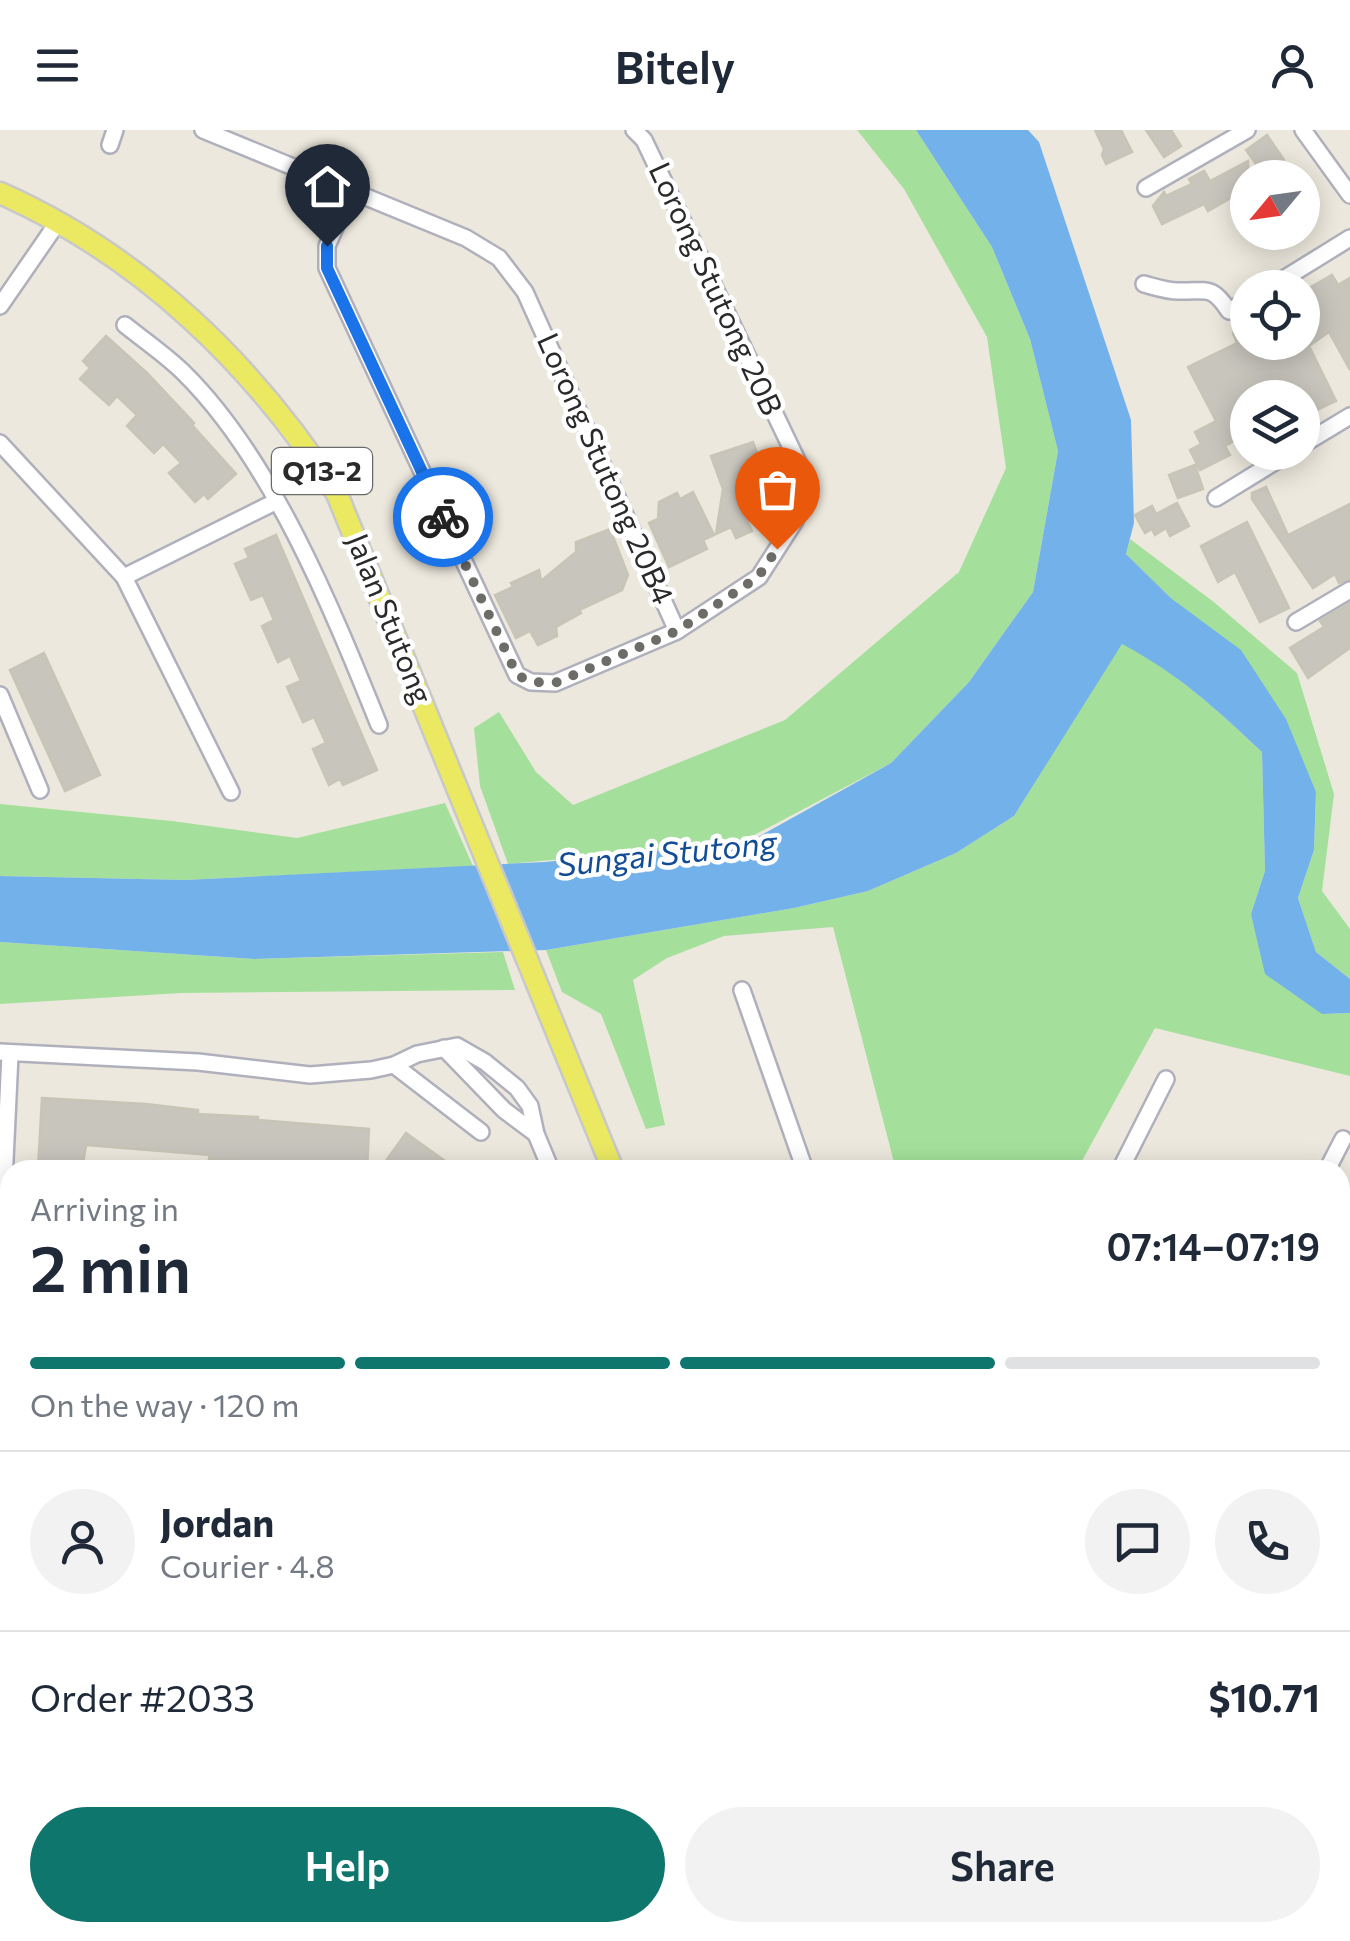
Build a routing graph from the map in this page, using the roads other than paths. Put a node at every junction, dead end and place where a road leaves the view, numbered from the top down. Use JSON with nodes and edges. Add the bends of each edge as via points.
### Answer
{"nodes":[{"id":1,"x":203,"y":130,"type":"edge"},
{"id":2,"x":634,"y":130,"type":"edge"},
{"id":3,"x":1247,"y":130,"type":"edge"},
{"id":4,"x":1303,"y":130,"type":"edge"},
{"id":5,"x":1146,"y":188,"type":"dead end"},
{"id":6,"x":350,"y":191,"type":"junction"},
{"id":7,"x":0,"y":194,"type":"edge"},
{"id":8,"x":1350,"y":196,"type":"edge"},
{"id":9,"x":58,"y":222,"type":"junction"},
{"id":10,"x":1350,"y":238,"type":"edge"},
{"id":11,"x":1298,"y":270,"type":"edge"},
{"id":12,"x":1144,"y":284,"type":"dead end"},
{"id":13,"x":0,"y":306,"type":"edge"},
{"id":14,"x":1230,"y":311,"type":"edge"},
{"id":15,"x":125,"y":326,"type":"dead end"},
{"id":16,"x":1350,"y":416,"type":"edge"},
{"id":17,"x":1320,"y":434,"type":"edge"},
{"id":18,"x":0,"y":443,"type":"edge"},
{"id":19,"x":1262,"y":470,"type":"edge"},
{"id":20,"x":1216,"y":498,"type":"dead end"},
{"id":21,"x":275,"y":502,"type":"junction"},
{"id":22,"x":124,"y":577,"type":"junction"},
{"id":23,"x":1350,"y":590,"type":"edge"},
{"id":24,"x":1296,"y":622,"type":"dead end"},
{"id":25,"x":677,"y":631,"type":"junction"},
{"id":26,"x":0,"y":695,"type":"edge"},
{"id":27,"x":379,"y":725,"type":"dead end"},
{"id":28,"x":40,"y":790,"type":"dead end"},
{"id":29,"x":231,"y":792,"type":"dead end"},
{"id":30,"x":742,"y":990,"type":"dead end"},
{"id":31,"x":444,"y":1048,"type":"junction"},
{"id":32,"x":5,"y":1053,"type":"edge"},
{"id":33,"x":394,"y":1064,"type":"junction"},
{"id":34,"x":1166,"y":1079,"type":"dead end"},
{"id":35,"x":481,"y":1132,"type":"dead end"},
{"id":36,"x":536,"y":1134,"type":"junction"},
{"id":37,"x":1343,"y":1139,"type":"dead end"},
{"id":38,"x":4,"y":1160,"type":"edge"},
{"id":39,"x":547,"y":1160,"type":"edge"},
{"id":40,"x":609,"y":1160,"type":"edge"},
{"id":41,"x":801,"y":1160,"type":"edge"},
{"id":42,"x":1125,"y":1160,"type":"edge"},
{"id":43,"x":1332,"y":1160,"type":"edge"}],
"edges":[{"from":1,"to":6,"type":"street","name":"Lorong Stutong 20B4"},
{"from":2,"to":25,"type":"street","name":"Lorong Stutong 20B","via":[[806,480],[795,521],[758,577]]},
{"from":3,"to":5,"type":"street"},
{"from":4,"to":8,"type":"street"},
{"from":6,"to":25,"type":"street","name":"Lorong Stutong 20B4","via":[[466,238],[499,258],[525,292]]},
{"from":6,"to":25,"type":"street","name":"Lorong Stutong 20B4","via":[[327,246],[327,268],[517,675],[555,683]]},
{"from":7,"to":9,"type":"main road","name":"Jalan Stutong","number":"Q13-2"},
{"from":9,"to":13,"type":"street"},
{"from":9,"to":40,"type":"main road","name":"Jalan Stutong","number":"Q13-2","via":[[116,256],[227,352],[338,494]]},
{"from":10,"to":11,"type":"street"},
{"from":12,"to":14,"type":"street","via":[[1203,288]]},
{"from":15,"to":21,"type":"street","via":[[204,396]]},
{"from":16,"to":17,"type":"street"},
{"from":18,"to":22,"type":"street"},
{"from":19,"to":20,"type":"street"},
{"from":21,"to":22,"type":"street"},
{"from":21,"to":27,"type":"street","via":[[299,540]]},
{"from":22,"to":29,"type":"street"},
{"from":23,"to":24,"type":"street"},
{"from":26,"to":28,"type":"street"},
{"from":30,"to":41,"type":"street"},
{"from":31,"to":33,"type":"street"},
{"from":31,"to":36,"type":"street"},
{"from":31,"to":36,"type":"street","via":[[457,1046],[504,1074],[530,1106]]},
{"from":32,"to":33,"type":"street","via":[[310,1075]]},
{"from":32,"to":38,"type":"street"},
{"from":33,"to":35,"type":"street"},
{"from":34,"to":42,"type":"street"},
{"from":36,"to":39,"type":"street"},
{"from":37,"to":43,"type":"street"}]}
